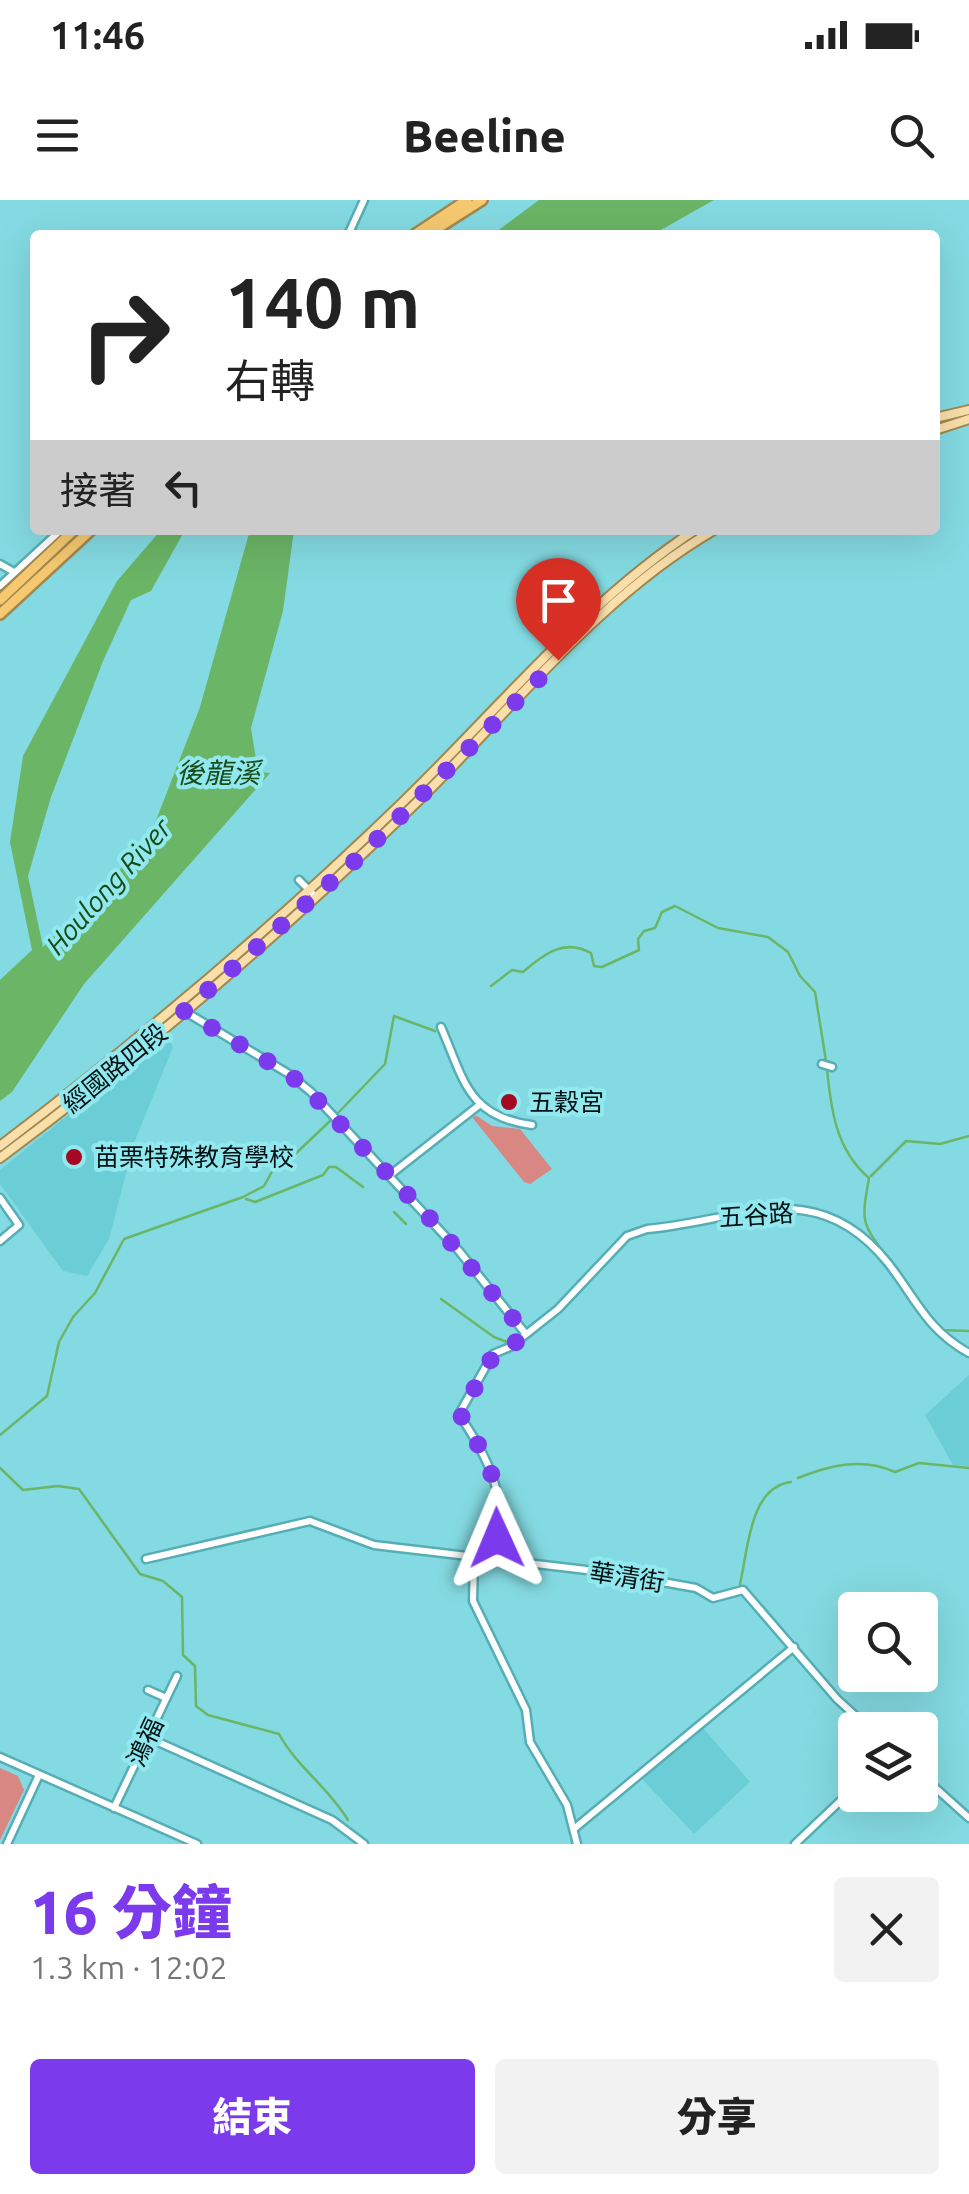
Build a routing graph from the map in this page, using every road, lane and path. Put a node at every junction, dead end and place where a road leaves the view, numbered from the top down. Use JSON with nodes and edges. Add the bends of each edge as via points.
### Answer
{"nodes":[{"id":1,"x":364,"y":200,"type":"edge"},
{"id":2,"x":467,"y":200,"type":"edge"},
{"id":3,"x":482,"y":200,"type":"edge"},
{"id":4,"x":350,"y":230,"type":"edge"},
{"id":5,"x":422,"y":230,"type":"edge"},
{"id":6,"x":435,"y":230,"type":"edge"},
{"id":7,"x":969,"y":410,"type":"edge"},
{"id":8,"x":940,"y":417,"type":"edge"},
{"id":9,"x":969,"y":419,"type":"edge"},
{"id":10,"x":940,"y":428,"type":"edge"},
{"id":11,"x":55,"y":535,"type":"edge"},
{"id":12,"x":69,"y":535,"type":"edge"},
{"id":13,"x":86,"y":535,"type":"edge"},
{"id":14,"x":688,"y":535,"type":"edge"},
{"id":15,"x":707,"y":535,"type":"edge"},
{"id":16,"x":0,"y":564,"type":"edge"},
{"id":17,"x":14,"y":572,"type":"junction"},
{"id":18,"x":0,"y":586,"type":"edge"},
{"id":19,"x":0,"y":600,"type":"edge"},
{"id":20,"x":0,"y":614,"type":"edge"},
{"id":21,"x":496,"y":708,"type":"junction"},
{"id":22,"x":300,"y":880,"type":"dead end"},
{"id":23,"x":312,"y":893,"type":"junction"},
{"id":24,"x":181,"y":1008,"type":"junction"},
{"id":25,"x":441,"y":1027,"type":"dead end"},
{"id":26,"x":822,"y":1064,"type":"dead end"},
{"id":27,"x":832,"y":1067,"type":"dead end"},
{"id":28,"x":478,"y":1106,"type":"junction"},
{"id":29,"x":532,"y":1125,"type":"dead end"},
{"id":30,"x":0,"y":1146,"type":"edge"},
{"id":31,"x":0,"y":1158,"type":"edge"},
{"id":32,"x":390,"y":1175,"type":"junction"},
{"id":33,"x":0,"y":1198,"type":"edge"},
{"id":34,"x":0,"y":1241,"type":"edge"},
{"id":35,"x":525,"y":1333,"type":"junction"},
{"id":36,"x":969,"y":1352,"type":"edge"},
{"id":37,"x":146,"y":1559,"type":"dead end"},
{"id":38,"x":474,"y":1560,"type":"junction"},
{"id":39,"x":794,"y":1647,"type":"junction"},
{"id":40,"x":176,"y":1676,"type":"dead end"},
{"id":41,"x":148,"y":1690,"type":"dead end"},
{"id":42,"x":166,"y":1698,"type":"junction"},
{"id":43,"x":851,"y":1712,"type":"edge"},
{"id":44,"x":147,"y":1737,"type":"junction"},
{"id":45,"x":0,"y":1758,"type":"edge"},
{"id":46,"x":39,"y":1775,"type":"junction"},
{"id":47,"x":938,"y":1790,"type":"edge"},
{"id":48,"x":838,"y":1803,"type":"edge"},
{"id":49,"x":114,"y":1808,"type":"junction"},
{"id":50,"x":969,"y":1818,"type":"edge"},
{"id":51,"x":574,"y":1828,"type":"junction"},
{"id":52,"x":360,"y":1842,"type":"edge"},
{"id":53,"x":7,"y":1844,"type":"edge"},
{"id":54,"x":196,"y":1844,"type":"edge"},
{"id":55,"x":577,"y":1844,"type":"edge"},
{"id":56,"x":795,"y":1844,"type":"edge"}],
"edges":[{"from":1,"to":4,"type":"street"},
{"from":2,"to":5,"type":"highway"},
{"from":3,"to":6,"type":"highway"},
{"from":7,"to":8,"type":"main road"},
{"from":9,"to":10,"type":"main road"},
{"from":11,"to":17,"type":"street"},
{"from":12,"to":19,"type":"highway"},
{"from":13,"to":20,"type":"highway"},
{"from":14,"to":21,"type":"main road","name":"經國路四段","via":[[647,562]]},
{"from":15,"to":21,"type":"main road","name":"經國路四段","via":[[631,589]]},
{"from":16,"to":17,"type":"street"},
{"from":17,"to":18,"type":"street"},
{"from":21,"to":23,"type":"main road","name":"經國路四段"},
{"from":22,"to":23,"type":"street"},
{"from":23,"to":24,"type":"main road","name":"經國路四段"},
{"from":24,"to":30,"type":"main road","name":"經國路四段"},
{"from":24,"to":31,"type":"main road","name":"經國路四段"},
{"from":24,"to":32,"type":"street","via":[[289,1074]]},
{"from":25,"to":28,"type":"street"},
{"from":26,"to":27,"type":"street"},
{"from":28,"to":29,"type":"street"},
{"from":28,"to":32,"type":"street"},
{"from":32,"to":35,"type":"street"},
{"from":33,"to":34,"type":"street","via":[[20,1225]]},
{"from":35,"to":36,"type":"street","name":"五谷路","via":[[558,1309],[628,1236],[787,1208],[855,1227],[935,1331]]},
{"from":35,"to":38,"type":"street","name":"五谷路","via":[[494,1354],[460,1414],[493,1469],[498,1499],[493,1550]]},
{"from":37,"to":38,"type":"street","name":"華清街","via":[[310,1521],[374,1545]]},
{"from":38,"to":39,"type":"street","name":"華清街","via":[[612,1574],[696,1588],[713,1598],[743,1590]]},
{"from":38,"to":51,"type":"street","via":[[473,1600],[526,1710],[530,1742],[556,1781]]},
{"from":39,"to":43,"type":"street","name":"華清街"},
{"from":39,"to":51,"type":"street"},
{"from":40,"to":42,"type":"street","name":"鴻福"},
{"from":41,"to":42,"type":"street"},
{"from":42,"to":44,"type":"street","name":"鴻福"},
{"from":44,"to":49,"type":"street","name":"鴻福"},
{"from":44,"to":52,"type":"street","via":[[332,1820]]},
{"from":45,"to":46,"type":"street"},
{"from":46,"to":49,"type":"street"},
{"from":46,"to":53,"type":"street"},
{"from":47,"to":50,"type":"street"},
{"from":48,"to":56,"type":"street"},
{"from":49,"to":54,"type":"street"},
{"from":51,"to":55,"type":"street"}]}
